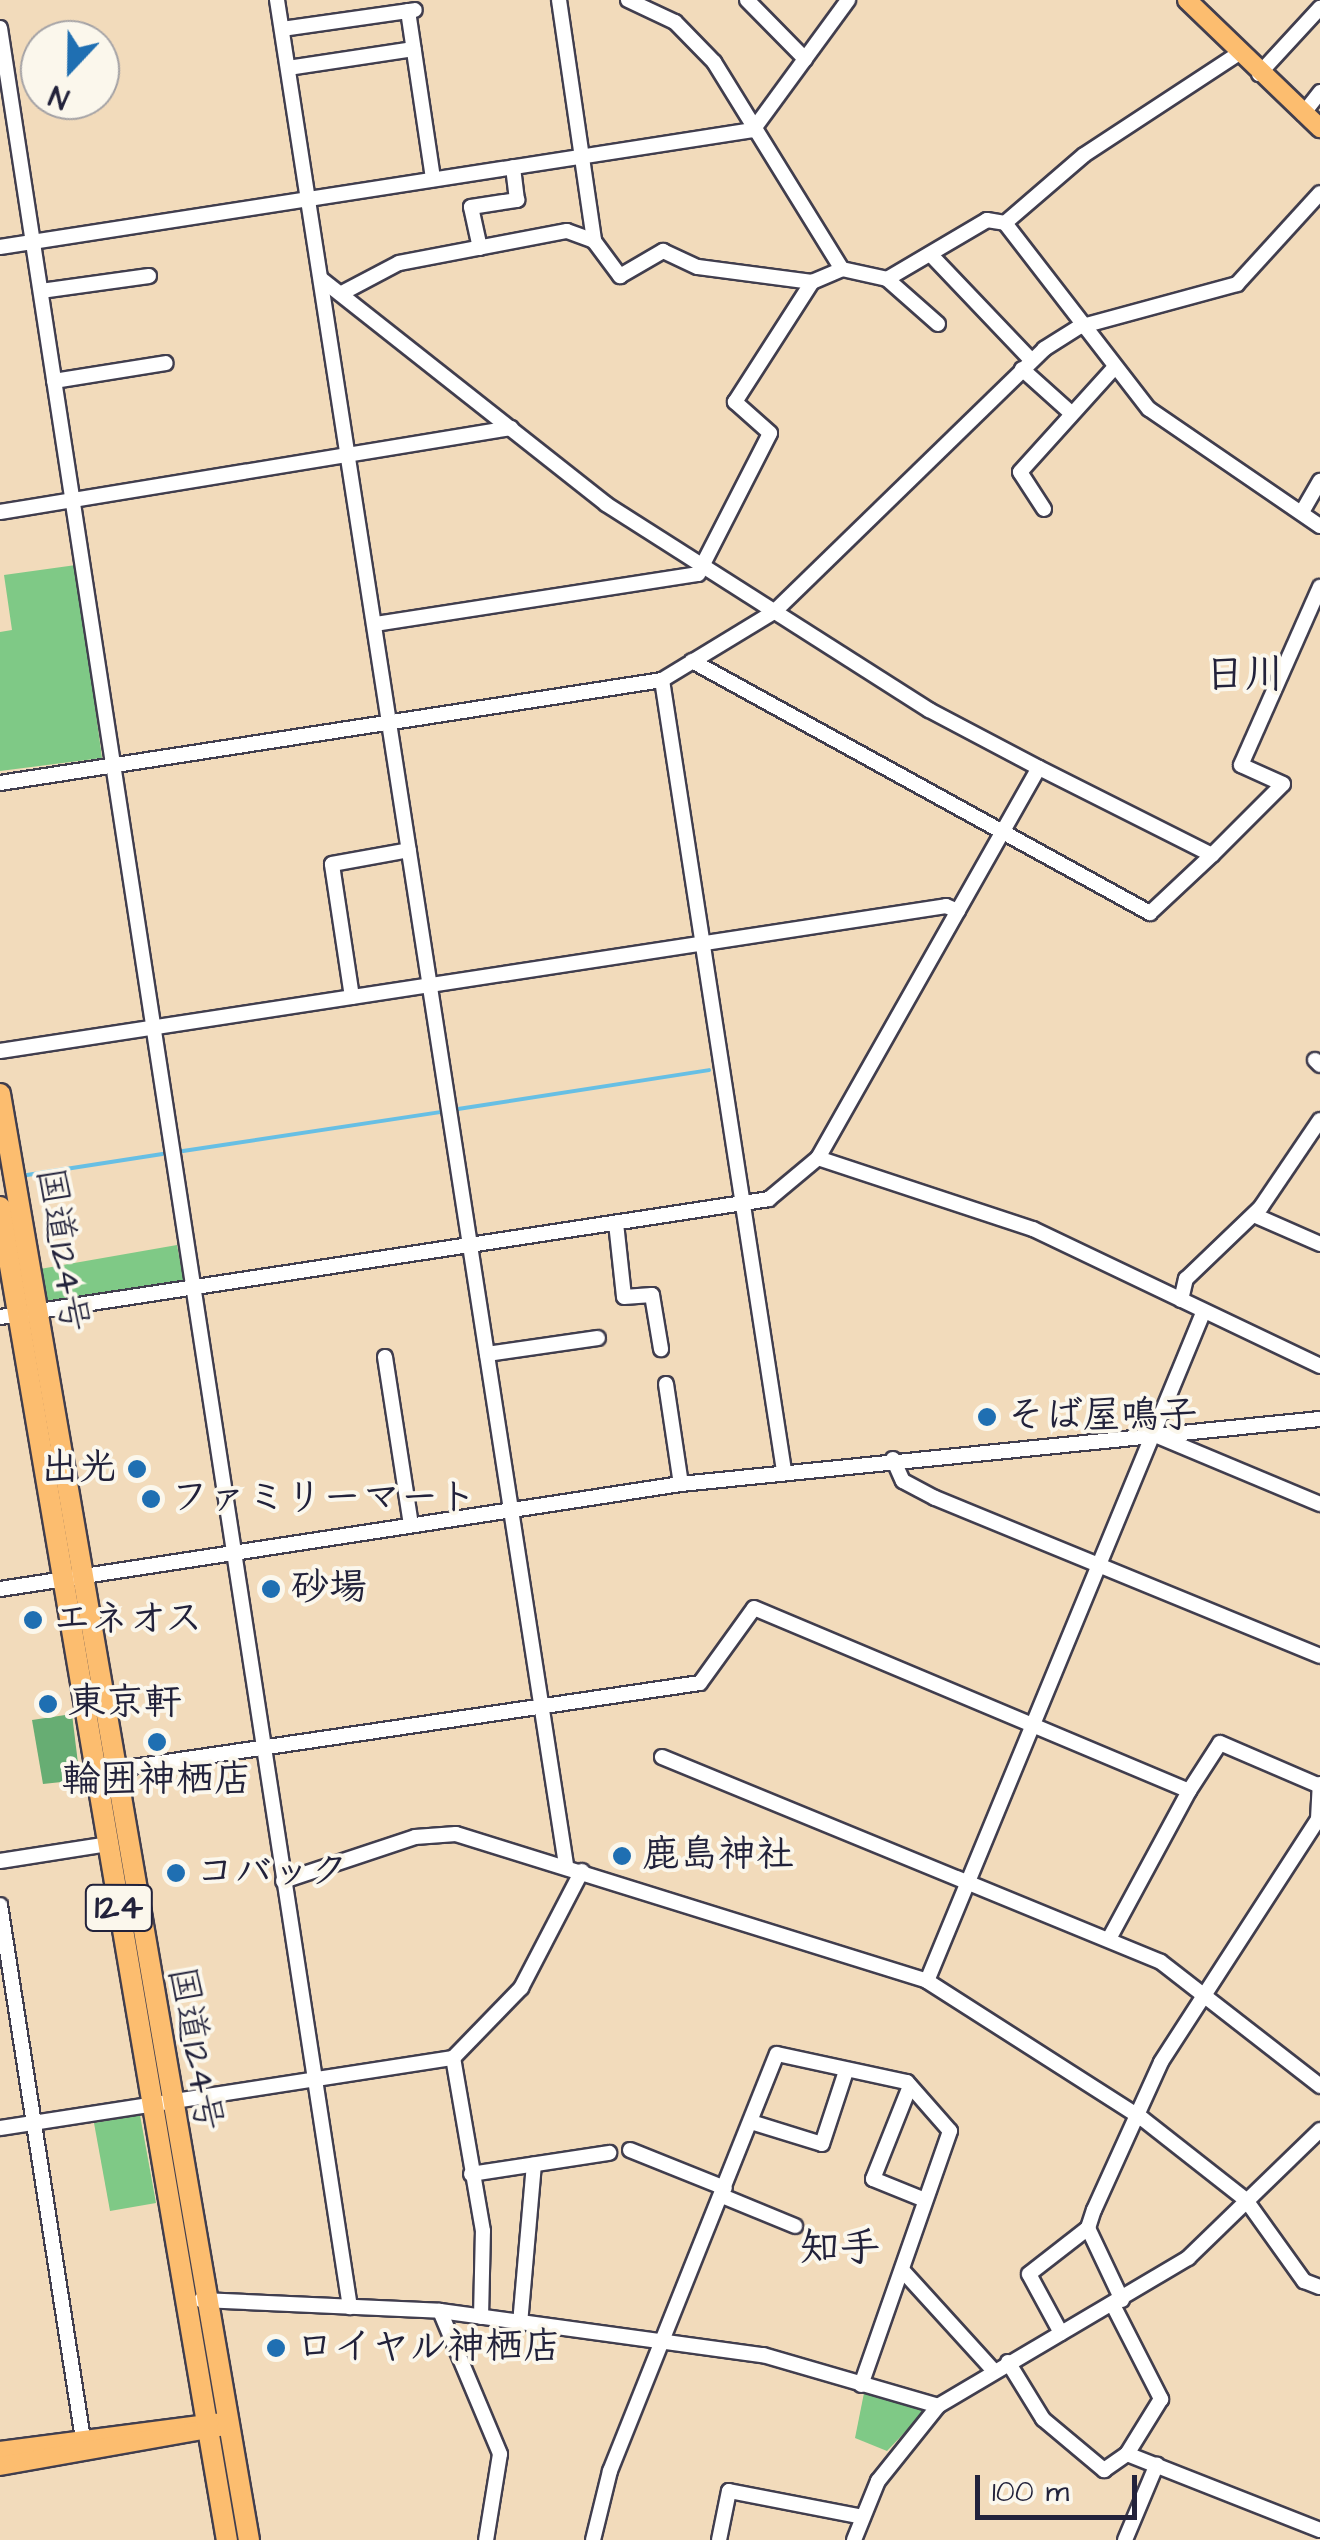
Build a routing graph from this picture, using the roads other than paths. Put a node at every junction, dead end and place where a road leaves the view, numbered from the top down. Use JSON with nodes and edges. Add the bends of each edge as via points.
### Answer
{"nodes":[{"id":1,"x":277,"y":0,"type":"edge"},
{"id":2,"x":559,"y":0,"type":"edge"},
{"id":3,"x":628,"y":0,"type":"edge"},
{"id":4,"x":747,"y":0,"type":"edge"},
{"id":5,"x":848,"y":0,"type":"edge"},
{"id":6,"x":1188,"y":0,"type":"edge"},
{"id":7,"x":1320,"y":8,"type":"edge"},
{"id":8,"x":0,"y":28,"type":"edge"},
{"id":9,"x":282,"y":29,"type":"junction"},
{"id":10,"x":414,"y":49,"type":"junction"},
{"id":11,"x":1238,"y":54,"type":"junction"},
{"id":12,"x":805,"y":60,"type":"junction"},
{"id":13,"x":288,"y":68,"type":"junction"},
{"id":14,"x":1259,"y":74,"type":"junction"},
{"id":15,"x":1320,"y":92,"type":"edge"},
{"id":16,"x":1303,"y":114,"type":"junction"},
{"id":17,"x":1320,"y":128,"type":"edge"},
{"id":18,"x":753,"y":130,"type":"junction"},
{"id":19,"x":585,"y":155,"type":"junction"},
{"id":20,"x":513,"y":166,"type":"junction"},
{"id":21,"x":433,"y":179,"type":"junction"},
{"id":22,"x":1320,"y":193,"type":"edge"},
{"id":23,"x":308,"y":199,"type":"junction"},
{"id":24,"x":1005,"y":223,"type":"junction"},
{"id":25,"x":594,"y":240,"type":"junction"},
{"id":26,"x":33,"y":242,"type":"junction"},
{"id":27,"x":0,"y":247,"type":"edge"},
{"id":28,"x":480,"y":248,"type":"junction"},
{"id":29,"x":932,"y":256,"type":"junction"},
{"id":30,"x":842,"y":270,"type":"junction"},
{"id":31,"x":150,"y":276,"type":"dead end"},
{"id":32,"x":322,"y":280,"type":"junction"},
{"id":33,"x":887,"y":280,"type":"junction"},
{"id":34,"x":812,"y":282,"type":"junction"},
{"id":35,"x":41,"y":292,"type":"junction"},
{"id":36,"x":342,"y":294,"type":"junction"},
{"id":37,"x":938,"y":324,"type":"dead end"},
{"id":38,"x":1080,"y":326,"type":"junction"},
{"id":39,"x":166,"y":363,"type":"dead end"},
{"id":40,"x":1027,"y":365,"type":"junction"},
{"id":41,"x":1114,"y":368,"type":"junction"},
{"id":42,"x":54,"y":381,"type":"junction"},
{"id":43,"x":1070,"y":412,"type":"junction"},
{"id":44,"x":511,"y":428,"type":"junction"},
{"id":45,"x":347,"y":456,"type":"junction"},
{"id":46,"x":1320,"y":482,"type":"edge"},
{"id":47,"x":72,"y":500,"type":"junction"},
{"id":48,"x":1044,"y":508,"type":"dead end"},
{"id":49,"x":0,"y":512,"type":"edge"},
{"id":50,"x":1302,"y":512,"type":"junction"},
{"id":51,"x":1320,"y":526,"type":"edge"},
{"id":52,"x":700,"y":566,"type":"junction"},
{"id":53,"x":1320,"y":588,"type":"edge"},
{"id":54,"x":774,"y":612,"type":"junction"},
{"id":55,"x":374,"y":624,"type":"junction"},
{"id":56,"x":692,"y":661,"type":"junction"},
{"id":57,"x":662,"y":680,"type":"junction"},
{"id":58,"x":389,"y":722,"type":"junction"},
{"id":59,"x":112,"y":766,"type":"junction"},
{"id":60,"x":1039,"y":768,"type":"junction"},
{"id":61,"x":0,"y":783,"type":"edge"},
{"id":62,"x":1002,"y":831,"type":"junction"},
{"id":63,"x":409,"y":850,"type":"junction"},
{"id":64,"x":1212,"y":855,"type":"junction"},
{"id":65,"x":958,"y":912,"type":"junction"},
{"id":66,"x":704,"y":942,"type":"junction"},
{"id":67,"x":430,"y":985,"type":"junction"},
{"id":68,"x":352,"y":997,"type":"junction"},
{"id":69,"x":152,"y":1027,"type":"junction"},
{"id":70,"x":0,"y":1051,"type":"edge"},
{"id":71,"x":0,"y":1094,"type":"edge"},
{"id":72,"x":1320,"y":1120,"type":"edge"},
{"id":73,"x":818,"y":1158,"type":"junction"},
{"id":74,"x":747,"y":1203,"type":"junction"},
{"id":75,"x":0,"y":1207,"type":"edge"},
{"id":76,"x":1254,"y":1214,"type":"junction"},
{"id":77,"x":616,"y":1223,"type":"junction"},
{"id":78,"x":1320,"y":1244,"type":"edge"},
{"id":79,"x":471,"y":1245,"type":"junction"},
{"id":80,"x":193,"y":1289,"type":"junction"},
{"id":81,"x":1181,"y":1300,"type":"junction"},
{"id":82,"x":1203,"y":1313,"type":"junction"},
{"id":83,"x":18,"y":1314,"type":"edge"},
{"id":84,"x":598,"y":1338,"type":"dead end"},
{"id":85,"x":662,"y":1350,"type":"dead end"},
{"id":86,"x":487,"y":1354,"type":"junction"},
{"id":87,"x":385,"y":1357,"type":"dead end"},
{"id":88,"x":1320,"y":1366,"type":"edge"},
{"id":89,"x":666,"y":1384,"type":"dead end"},
{"id":90,"x":1320,"y":1419,"type":"edge"},
{"id":91,"x":1152,"y":1434,"type":"junction"},
{"id":92,"x":893,"y":1459,"type":"junction"},
{"id":93,"x":784,"y":1471,"type":"junction"},
{"id":94,"x":681,"y":1484,"type":"junction"},
{"id":95,"x":1320,"y":1504,"type":"edge"},
{"id":96,"x":510,"y":1510,"type":"junction"},
{"id":97,"x":411,"y":1525,"type":"junction"},
{"id":98,"x":233,"y":1553,"type":"junction"},
{"id":99,"x":1099,"y":1563,"type":"junction"},
{"id":100,"x":71,"y":1578,"type":"junction"},
{"id":101,"x":0,"y":1589,"type":"edge"},
{"id":102,"x":1320,"y":1656,"type":"edge"},
{"id":103,"x":542,"y":1705,"type":"junction"},
{"id":104,"x":1034,"y":1724,"type":"junction"},
{"id":105,"x":263,"y":1748,"type":"junction"},
{"id":106,"x":662,"y":1757,"type":"dead end"},
{"id":107,"x":111,"y":1770,"type":"junction"},
{"id":108,"x":1320,"y":1785,"type":"edge"},
{"id":109,"x":1189,"y":1791,"type":"junction"},
{"id":110,"x":108,"y":1844,"type":"junction"},
{"id":111,"x":0,"y":1860,"type":"edge"},
{"id":112,"x":566,"y":1865,"type":"junction"},
{"id":113,"x":582,"y":1872,"type":"junction"},
{"id":114,"x":284,"y":1881,"type":"junction"},
{"id":115,"x":967,"y":1883,"type":"junction"},
{"id":116,"x":0,"y":1906,"type":"edge"},
{"id":117,"x":1109,"y":1939,"type":"junction"},
{"id":118,"x":927,"y":1980,"type":"junction"},
{"id":119,"x":1212,"y":1993,"type":"junction"},
{"id":120,"x":453,"y":2058,"type":"junction"},
{"id":121,"x":846,"y":2074,"type":"junction"},
{"id":122,"x":314,"y":2079,"type":"junction"},
{"id":123,"x":910,"y":2086,"type":"junction"},
{"id":124,"x":1320,"y":2086,"type":"edge"},
{"id":125,"x":159,"y":2102,"type":"junction"},
{"id":126,"x":1143,"y":2118,"type":"junction"},
{"id":127,"x":34,"y":2122,"type":"junction"},
{"id":128,"x":751,"y":2122,"type":"junction"},
{"id":129,"x":0,"y":2128,"type":"edge"},
{"id":130,"x":1320,"y":2130,"type":"edge"},
{"id":131,"x":630,"y":2150,"type":"dead end"},
{"id":132,"x":609,"y":2153,"type":"dead end"},
{"id":133,"x":534,"y":2165,"type":"junction"},
{"id":134,"x":471,"y":2174,"type":"junction"},
{"id":135,"x":723,"y":2192,"type":"junction"},
{"id":136,"x":925,"y":2200,"type":"junction"},
{"id":137,"x":1246,"y":2200,"type":"junction"},
{"id":138,"x":795,"y":2226,"type":"dead end"},
{"id":139,"x":1088,"y":2228,"type":"junction"},
{"id":140,"x":903,"y":2270,"type":"junction"},
{"id":141,"x":1320,"y":2288,"type":"edge"},
{"id":142,"x":200,"y":2300,"type":"junction"},
{"id":143,"x":1118,"y":2303,"type":"junction"},
{"id":144,"x":350,"y":2307,"type":"junction"},
{"id":145,"x":440,"y":2312,"type":"junction"},
{"id":146,"x":482,"y":2317,"type":"junction"},
{"id":147,"x":520,"y":2324,"type":"junction"},
{"id":148,"x":1061,"y":2333,"type":"junction"},
{"id":149,"x":662,"y":2346,"type":"junction"},
{"id":150,"x":1008,"y":2362,"type":"junction"},
{"id":151,"x":994,"y":2371,"type":"junction"},
{"id":152,"x":861,"y":2385,"type":"junction"},
{"id":153,"x":938,"y":2406,"type":"junction"},
{"id":154,"x":225,"y":2424,"type":"junction"},
{"id":155,"x":205,"y":2428,"type":"junction"},
{"id":156,"x":83,"y":2439,"type":"junction"},
{"id":157,"x":0,"y":2451,"type":"edge"},
{"id":158,"x":1127,"y":2454,"type":"junction"},
{"id":159,"x":1157,"y":2464,"type":"junction"},
{"id":160,"x":0,"y":2466,"type":"edge"},
{"id":161,"x":863,"y":2516,"type":"junction"},
{"id":162,"x":1320,"y":2530,"type":"edge"},
{"id":163,"x":227,"y":2540,"type":"edge"},
{"id":164,"x":249,"y":2540,"type":"edge"},
{"id":165,"x":486,"y":2540,"type":"edge"},
{"id":166,"x":593,"y":2540,"type":"edge"},
{"id":167,"x":719,"y":2540,"type":"edge"},
{"id":168,"x":855,"y":2540,"type":"edge"},
{"id":169,"x":1126,"y":2540,"type":"edge"}],
"edges":[{"from":1,"to":9,"type":"street"},
{"from":2,"to":19,"type":"street"},
{"from":3,"to":18,"type":"street","via":[[675,22],[714,62]]},
{"from":4,"to":12,"type":"street"},
{"from":5,"to":12,"type":"street"},
{"from":6,"to":11,"type":"main road"},
{"from":7,"to":14,"type":"street"},
{"from":8,"to":26,"type":"street"},
{"from":9,"to":10,"type":"street","via":[[412,10]]},
{"from":9,"to":13,"type":"street"},
{"from":10,"to":13,"type":"street"},
{"from":10,"to":21,"type":"street"},
{"from":11,"to":14,"type":"main road"},
{"from":11,"to":24,"type":"street","via":[[1084,155]]},
{"from":12,"to":18,"type":"street"},
{"from":13,"to":23,"type":"street"},
{"from":14,"to":16,"type":"main road"},
{"from":15,"to":16,"type":"street"},
{"from":16,"to":17,"type":"main road"},
{"from":18,"to":19,"type":"street"},
{"from":18,"to":30,"type":"street"},
{"from":19,"to":20,"type":"street"},
{"from":19,"to":25,"type":"street"},
{"from":20,"to":21,"type":"street"},
{"from":20,"to":28,"type":"street","via":[[517,200],[471,207]]},
{"from":21,"to":23,"type":"street"},
{"from":22,"to":38,"type":"street","via":[[1237,284]]},
{"from":23,"to":26,"type":"street"},
{"from":23,"to":32,"type":"street"},
{"from":24,"to":29,"type":"street","via":[[986,220]]},
{"from":24,"to":38,"type":"street"},
{"from":25,"to":28,"type":"street","via":[[567,232]]},
{"from":25,"to":34,"type":"street","via":[[620,276],[663,252],[698,268]]},
{"from":26,"to":27,"type":"street"},
{"from":26,"to":35,"type":"street"},
{"from":28,"to":36,"type":"street","via":[[399,264]]},
{"from":29,"to":33,"type":"street"},
{"from":29,"to":40,"type":"street"},
{"from":30,"to":33,"type":"street"},
{"from":30,"to":34,"type":"street"},
{"from":31,"to":35,"type":"street"},
{"from":32,"to":36,"type":"street"},
{"from":32,"to":45,"type":"street"},
{"from":33,"to":37,"type":"street"},
{"from":34,"to":52,"type":"street","via":[[735,402],[770,433]]},
{"from":35,"to":42,"type":"street"},
{"from":36,"to":44,"type":"street"},
{"from":38,"to":40,"type":"street"},
{"from":38,"to":41,"type":"street"},
{"from":39,"to":42,"type":"street"},
{"from":40,"to":43,"type":"street"},
{"from":40,"to":54,"type":"street"},
{"from":41,"to":43,"type":"street"},
{"from":41,"to":50,"type":"street","via":[[1150,408]]},
{"from":42,"to":47,"type":"street"},
{"from":43,"to":48,"type":"street","via":[[1020,472]]},
{"from":44,"to":45,"type":"street"},
{"from":44,"to":52,"type":"street"},
{"from":45,"to":47,"type":"street"},
{"from":45,"to":55,"type":"street"},
{"from":46,"to":50,"type":"street"},
{"from":47,"to":49,"type":"street"},
{"from":47,"to":59,"type":"street"},
{"from":50,"to":51,"type":"street"},
{"from":52,"to":54,"type":"street"},
{"from":52,"to":55,"type":"street"},
{"from":53,"to":64,"type":"street","via":[[1241,765],[1283,784]]},
{"from":54,"to":56,"type":"street"},
{"from":54,"to":60,"type":"street"},
{"from":55,"to":58,"type":"street"},
{"from":56,"to":57,"type":"street"},
{"from":56,"to":62,"type":"street"},
{"from":57,"to":58,"type":"street"},
{"from":57,"to":66,"type":"street"},
{"from":58,"to":59,"type":"street"},
{"from":58,"to":63,"type":"street"},
{"from":59,"to":61,"type":"street"},
{"from":59,"to":69,"type":"street"},
{"from":60,"to":62,"type":"street"},
{"from":60,"to":64,"type":"street"},
{"from":62,"to":64,"type":"street","via":[[1150,914]]},
{"from":62,"to":65,"type":"street"},
{"from":63,"to":67,"type":"street"},
{"from":63,"to":68,"type":"street","via":[[332,864]]},
{"from":65,"to":66,"type":"street"},
{"from":65,"to":73,"type":"street"},
{"from":66,"to":67,"type":"street"},
{"from":66,"to":74,"type":"street"},
{"from":67,"to":68,"type":"street"},
{"from":67,"to":79,"type":"street"},
{"from":68,"to":69,"type":"street"},
{"from":69,"to":70,"type":"street"},
{"from":69,"to":80,"type":"street"},
{"from":71,"to":83,"type":"highway","name":"国道124号","number":"124"},
{"from":72,"to":76,"type":"street"},
{"from":73,"to":74,"type":"street","via":[[769,1200]]},
{"from":73,"to":81,"type":"street","via":[[1033,1229]]},
{"from":74,"to":77,"type":"street"},
{"from":74,"to":93,"type":"street"},
{"from":75,"to":83,"type":"highway","name":"国道124号","number":"124"},
{"from":76,"to":78,"type":"street"},
{"from":76,"to":81,"type":"street","via":[[1206,1255]]},
{"from":77,"to":79,"type":"street"},
{"from":77,"to":85,"type":"street","via":[[624,1296],[652,1295]]},
{"from":79,"to":80,"type":"street"},
{"from":79,"to":86,"type":"street"},
{"from":80,"to":83,"type":"street"},
{"from":80,"to":98,"type":"street"},
{"from":81,"to":82,"type":"street"},
{"from":82,"to":88,"type":"street"},
{"from":82,"to":91,"type":"street"},
{"from":83,"to":100,"type":"highway","name":"国道124号","number":"124"},
{"from":84,"to":86,"type":"street"},
{"from":86,"to":96,"type":"street"},
{"from":87,"to":97,"type":"street"},
{"from":89,"to":94,"type":"street"},
{"from":90,"to":91,"type":"street"},
{"from":91,"to":92,"type":"street"},
{"from":91,"to":95,"type":"street"},
{"from":91,"to":99,"type":"street"},
{"from":92,"to":93,"type":"street"},
{"from":92,"to":99,"type":"street","via":[[903,1481],[934,1498]]},
{"from":93,"to":94,"type":"street"},
{"from":94,"to":96,"type":"street"},
{"from":96,"to":97,"type":"street"},
{"from":96,"to":103,"type":"street"},
{"from":97,"to":98,"type":"street"},
{"from":98,"to":100,"type":"street"},
{"from":98,"to":105,"type":"street"},
{"from":99,"to":102,"type":"street"},
{"from":99,"to":104,"type":"street"},
{"from":100,"to":101,"type":"street"},
{"from":100,"to":107,"type":"highway","name":"国道124号","number":"124"},
{"from":100,"to":110,"type":"highway","name":"国道124号","number":"124"},
{"from":103,"to":104,"type":"street","via":[[700,1682],[754,1608]]},
{"from":103,"to":105,"type":"street"},
{"from":103,"to":112,"type":"street"},
{"from":104,"to":109,"type":"street"},
{"from":104,"to":115,"type":"street"},
{"from":105,"to":107,"type":"street"},
{"from":105,"to":114,"type":"street"},
{"from":106,"to":115,"type":"street"},
{"from":107,"to":125,"type":"highway","name":"国道124号","number":"124"},
{"from":108,"to":109,"type":"street","via":[[1220,1742]]},
{"from":108,"to":119,"type":"street","via":[[1318,1819]]},
{"from":109,"to":117,"type":"street"},
{"from":110,"to":111,"type":"street"},
{"from":110,"to":125,"type":"highway","name":"国道124号","number":"124"},
{"from":112,"to":113,"type":"street"},
{"from":112,"to":114,"type":"street","via":[[456,1834],[415,1838]]},
{"from":113,"to":118,"type":"street"},
{"from":113,"to":120,"type":"street","via":[[521,1988]]},
{"from":114,"to":122,"type":"street"},
{"from":115,"to":117,"type":"street"},
{"from":115,"to":118,"type":"street"},
{"from":116,"to":127,"type":"street"},
{"from":117,"to":119,"type":"street"},
{"from":118,"to":126,"type":"street"},
{"from":119,"to":124,"type":"street"},
{"from":119,"to":126,"type":"street","via":[[1161,2062]]},
{"from":120,"to":122,"type":"street"},
{"from":120,"to":134,"type":"street"},
{"from":121,"to":123,"type":"street","via":[[862,2068]]},
{"from":121,"to":128,"type":"street","via":[[777,2054]]},
{"from":121,"to":128,"type":"street","via":[[822,2144]]},
{"from":122,"to":125,"type":"street"},
{"from":122,"to":144,"type":"street"},
{"from":123,"to":136,"type":"street","via":[[950,2131]]},
{"from":123,"to":136,"type":"street","via":[[873,2179]]},
{"from":125,"to":127,"type":"street"},
{"from":125,"to":142,"type":"highway","name":"国道124号","number":"124"},
{"from":125,"to":155,"type":"highway","name":"国道124号","number":"124"},
{"from":126,"to":137,"type":"street"},
{"from":126,"to":139,"type":"street"},
{"from":127,"to":129,"type":"street"},
{"from":127,"to":156,"type":"street"},
{"from":128,"to":135,"type":"street"},
{"from":130,"to":137,"type":"street"},
{"from":131,"to":135,"type":"street"},
{"from":132,"to":133,"type":"street"},
{"from":133,"to":134,"type":"street"},
{"from":133,"to":147,"type":"street"},
{"from":134,"to":146,"type":"street","via":[[483,2231]]},
{"from":135,"to":138,"type":"street"},
{"from":135,"to":149,"type":"street"},
{"from":136,"to":140,"type":"street"},
{"from":137,"to":141,"type":"street","via":[[1304,2281]]},
{"from":137,"to":143,"type":"street","via":[[1188,2258]]},
{"from":139,"to":143,"type":"street"},
{"from":139,"to":148,"type":"street","via":[[1029,2274]]},
{"from":140,"to":151,"type":"street"},
{"from":140,"to":152,"type":"street"},
{"from":142,"to":144,"type":"street"},
{"from":142,"to":154,"type":"highway","name":"国道124号","number":"124"},
{"from":143,"to":148,"type":"street"},
{"from":143,"to":158,"type":"street","via":[[1161,2399]]},
{"from":144,"to":145,"type":"street"},
{"from":145,"to":146,"type":"street"},
{"from":145,"to":165,"type":"street","via":[[500,2454]]},
{"from":146,"to":147,"type":"street"},
{"from":147,"to":149,"type":"street"},
{"from":148,"to":150,"type":"street"},
{"from":149,"to":152,"type":"street","via":[[763,2355]]},
{"from":149,"to":166,"type":"street","via":[[610,2471]]},
{"from":150,"to":151,"type":"street"},
{"from":150,"to":158,"type":"street","via":[[1043,2419],[1104,2470]]},
{"from":151,"to":153,"type":"street"},
{"from":152,"to":153,"type":"street"},
{"from":153,"to":161,"type":"street","via":[[908,2434]]},
{"from":154,"to":155,"type":"main road"},
{"from":154,"to":164,"type":"highway","name":"国道124号","number":"124"},
{"from":155,"to":156,"type":"main road"},
{"from":155,"to":160,"type":"main road"},
{"from":155,"to":163,"type":"highway","name":"国道124号","number":"124"},
{"from":156,"to":157,"type":"main road"},
{"from":158,"to":159,"type":"street"},
{"from":159,"to":162,"type":"street"},
{"from":159,"to":169,"type":"street"},
{"from":161,"to":167,"type":"street","via":[[729,2491]]},
{"from":161,"to":168,"type":"street"}]}
